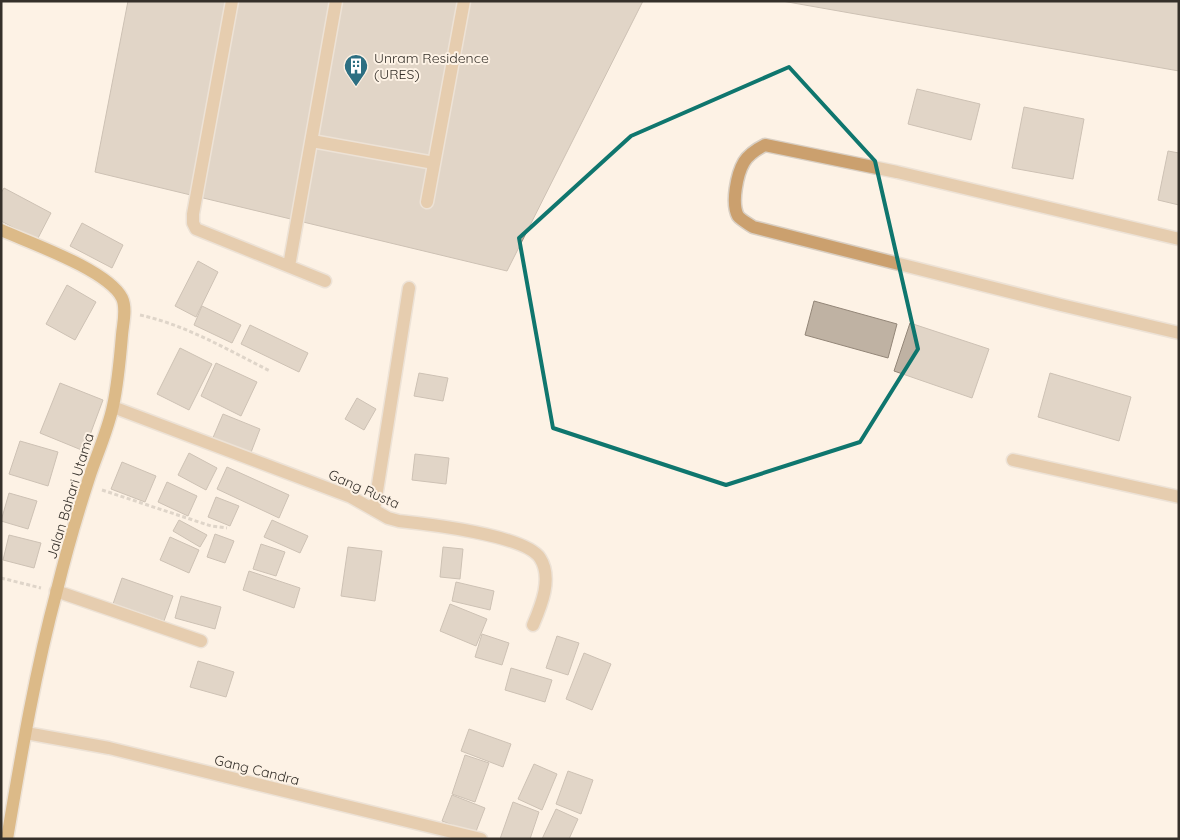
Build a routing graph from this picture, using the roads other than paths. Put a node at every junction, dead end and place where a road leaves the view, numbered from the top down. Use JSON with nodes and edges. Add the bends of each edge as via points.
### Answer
{"nodes":[{"id":1,"x":232,"y":1,"type":"edge"},
{"id":2,"x":336,"y":1,"type":"edge"},
{"id":3,"x":464,"y":1,"type":"edge"},
{"id":4,"x":312,"y":141,"type":"junction"},
{"id":5,"x":434,"y":163,"type":"junction"},
{"id":6,"x":426,"y":202,"type":"dead end"},
{"id":7,"x":1,"y":230,"type":"edge"},
{"id":8,"x":1179,"y":239,"type":"edge"},
{"id":9,"x":289,"y":266,"type":"junction"},
{"id":10,"x":325,"y":280,"type":"dead end"},
{"id":11,"x":409,"y":288,"type":"dead end"},
{"id":12,"x":1179,"y":333,"type":"edge"},
{"id":13,"x":113,"y":407,"type":"junction"},
{"id":14,"x":1013,"y":460,"type":"dead end"},
{"id":15,"x":1179,"y":497,"type":"edge"},
{"id":16,"x":374,"y":510,"type":"junction"},
{"id":17,"x":56,"y":591,"type":"junction"},
{"id":18,"x":533,"y":625,"type":"dead end"},
{"id":19,"x":201,"y":641,"type":"dead end"},
{"id":20,"x":26,"y":733,"type":"junction"},
{"id":21,"x":7,"y":839,"type":"edge"},
{"id":22,"x":481,"y":839,"type":"edge"}],
"edges":[{"from":1,"to":9,"type":"street","via":[[193,223],[196,229]]},
{"from":2,"to":4,"type":"street"},
{"from":3,"to":5,"type":"street"},
{"from":4,"to":5,"type":"street"},
{"from":4,"to":9,"type":"street"},
{"from":5,"to":6,"type":"street"},
{"from":7,"to":13,"type":"street","name":"Jalan Bahari Utama","via":[[79,264],[112,285],[120,294],[124,312]]},
{"from":8,"to":12,"type":"street","via":[[897,172],[765,145],[756,149],[744,162],[734,206],[738,217],[753,227]]},
{"from":9,"to":10,"type":"street"},
{"from":11,"to":16,"type":"street"},
{"from":13,"to":16,"type":"street","name":"Gang Rusta","via":[[351,497]]},
{"from":13,"to":17,"type":"street","name":"Jalan Bahari Utama"},
{"from":14,"to":15,"type":"street"},
{"from":16,"to":18,"type":"street","name":"Gang Rusta","via":[[399,521],[478,532],[537,554],[544,566],[545,580]]},
{"from":17,"to":19,"type":"street"},
{"from":17,"to":20,"type":"street","name":"Jalan Bahari Utama"},
{"from":20,"to":21,"type":"street","name":"Jalan Bahari Utama"},
{"from":20,"to":22,"type":"street","name":"Gang Candra","via":[[109,748]]}]}
